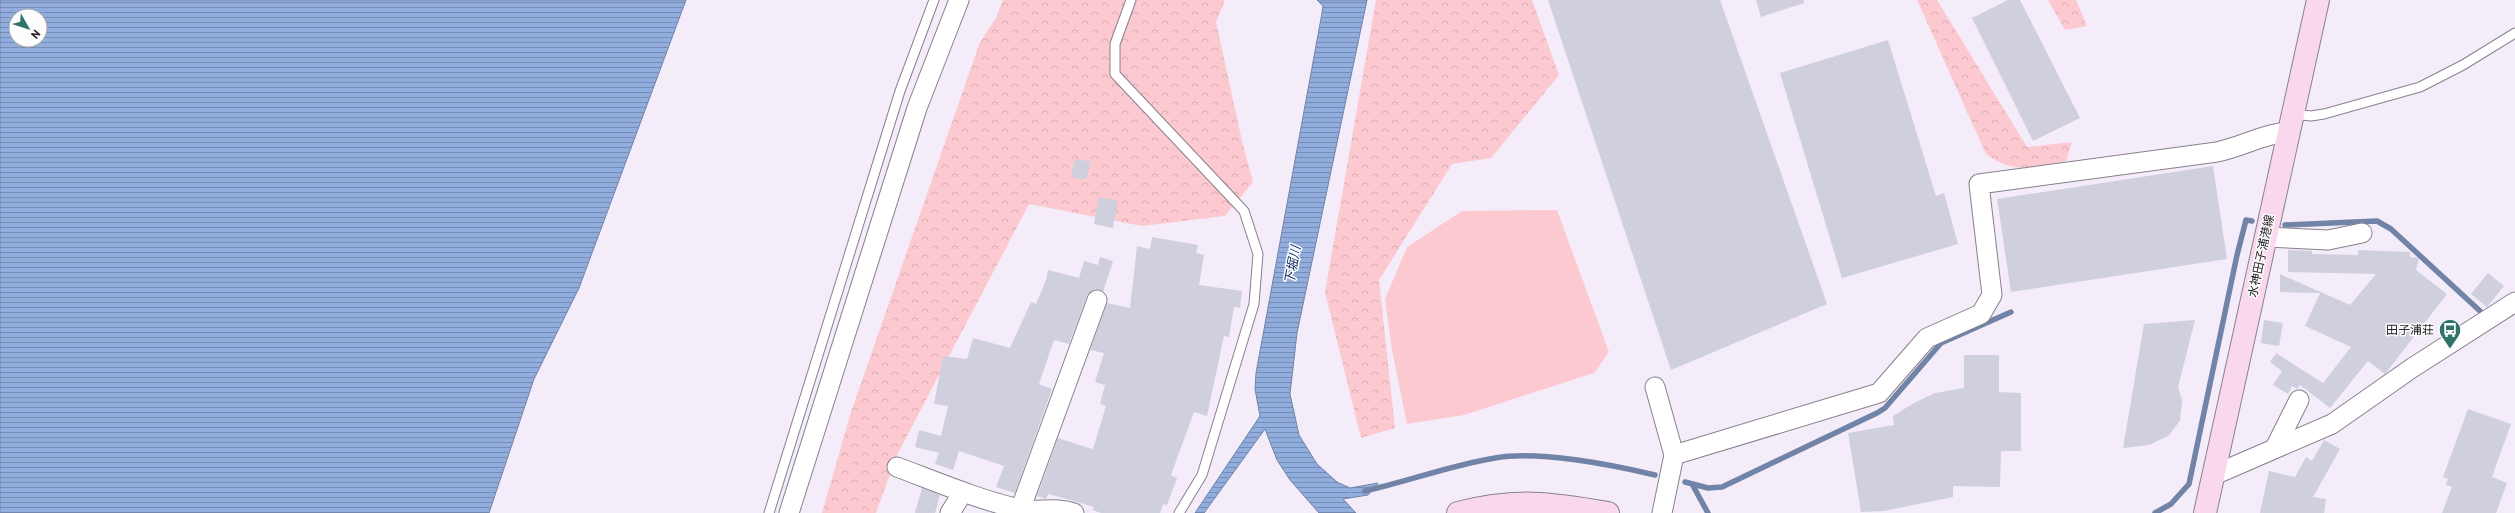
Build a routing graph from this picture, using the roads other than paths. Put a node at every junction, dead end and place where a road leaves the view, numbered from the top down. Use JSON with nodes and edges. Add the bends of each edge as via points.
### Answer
{"nodes":[{"id":1,"x":934,"y":0,"type":"edge"},
{"id":2,"x":959,"y":0,"type":"edge"},
{"id":3,"x":1131,"y":0,"type":"edge"},
{"id":4,"x":2318,"y":0,"type":"edge"},
{"id":5,"x":2515,"y":33,"type":"edge"},
{"id":6,"x":2291,"y":123,"type":"junction"},
{"id":7,"x":2362,"y":233,"type":"dead end"},
{"id":8,"x":2265,"y":237,"type":"junction"},
{"id":9,"x":1097,"y":300,"type":"dead end"},
{"id":10,"x":2515,"y":302,"type":"edge"},
{"id":11,"x":1655,"y":387,"type":"dead end"},
{"id":12,"x":2299,"y":400,"type":"dead end"},
{"id":13,"x":2275,"y":448,"type":"junction"},
{"id":14,"x":1674,"y":455,"type":"junction"},
{"id":15,"x":897,"y":467,"type":"dead end"},
{"id":16,"x":2214,"y":475,"type":"junction"},
{"id":17,"x":963,"y":492,"type":"junction"},
{"id":18,"x":1555,"y":508,"type":"edge"},
{"id":19,"x":1020,"y":511,"type":"edge"},
{"id":20,"x":769,"y":513,"type":"edge"},
{"id":21,"x":789,"y":513,"type":"edge"},
{"id":22,"x":950,"y":513,"type":"edge"},
{"id":23,"x":1074,"y":513,"type":"edge"},
{"id":24,"x":1179,"y":513,"type":"edge"},
{"id":25,"x":1458,"y":513,"type":"edge"},
{"id":26,"x":1608,"y":513,"type":"edge"},
{"id":27,"x":1662,"y":513,"type":"edge"},
{"id":28,"x":2205,"y":513,"type":"edge"}],
"edges":[{"from":1,"to":20,"type":"lane","via":[[900,91]]},
{"from":2,"to":21,"type":"street","via":[[917,108]]},
{"from":3,"to":24,"type":"lane","via":[[1115,44],[1115,74],[1244,211],[1258,254],[1254,304],[1204,468]]},
{"from":4,"to":6,"type":"main road","name":"水神田子浦港線"},
{"from":5,"to":6,"type":"lane","via":[[2463,66],[2420,87]]},
{"from":6,"to":8,"type":"main road","name":"水神田子浦港線"},
{"from":6,"to":14,"type":"street","via":[[2278,133],[2217,152],[1979,184],[1992,294],[1981,314],[1927,338],[1879,393]]},
{"from":7,"to":8,"type":"street","via":[[2328,240]]},
{"from":8,"to":16,"type":"main road","name":"水神田子浦港線"},
{"from":9,"to":19,"type":"street"},
{"from":10,"to":13,"type":"street","via":[[2412,368],[2332,424]]},
{"from":11,"to":14,"type":"street"},
{"from":12,"to":13,"type":"street"},
{"from":13,"to":16,"type":"street"},
{"from":14,"to":27,"type":"street"},
{"from":15,"to":17,"type":"street"},
{"from":16,"to":28,"type":"main road","name":"水神田子浦港線"},
{"from":17,"to":19,"type":"street"},
{"from":17,"to":22,"type":"street"},
{"from":18,"to":25,"type":"main road","via":[[1514,502]]},
{"from":18,"to":26,"type":"main road"},
{"from":19,"to":23,"type":"street","via":[[1065,510]]}]}
